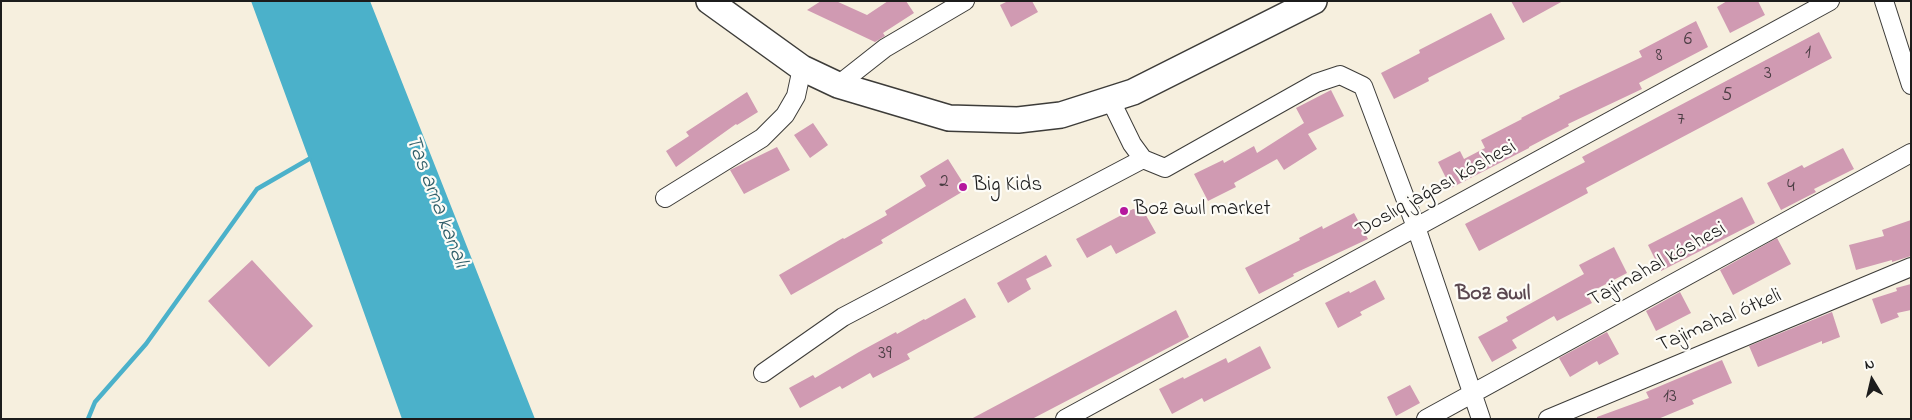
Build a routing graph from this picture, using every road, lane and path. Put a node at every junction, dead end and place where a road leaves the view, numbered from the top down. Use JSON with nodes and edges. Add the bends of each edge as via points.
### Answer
{"nodes":[{"id":1,"x":709,"y":1,"type":"edge"},
{"id":2,"x":965,"y":1,"type":"edge"},
{"id":3,"x":1830,"y":1,"type":"edge"},
{"id":4,"x":1884,"y":1,"type":"edge"},
{"id":5,"x":1310,"y":4,"type":"edge"},
{"id":6,"x":802,"y":68,"type":"junction"},
{"id":7,"x":838,"y":85,"type":"junction"},
{"id":8,"x":1911,"y":85,"type":"edge"},
{"id":9,"x":1110,"y":99,"type":"junction"},
{"id":10,"x":1911,"y":154,"type":"edge"},
{"id":11,"x":1143,"y":159,"type":"junction"},
{"id":12,"x":665,"y":198,"type":"dead end"},
{"id":13,"x":1416,"y":227,"type":"junction"},
{"id":14,"x":1911,"y":268,"type":"edge"},
{"id":15,"x":763,"y":373,"type":"dead end"},
{"id":16,"x":1471,"y":394,"type":"junction"},
{"id":17,"x":1066,"y":419,"type":"edge"},
{"id":18,"x":1426,"y":419,"type":"edge"},
{"id":19,"x":1480,"y":419,"type":"edge"},
{"id":20,"x":1548,"y":419,"type":"edge"}],
"edges":[{"from":1,"to":6,"type":"main road"},
{"from":2,"to":7,"type":"street","via":[[885,48]]},
{"from":3,"to":13,"type":"street","name":"Doslıq jaǵası kóshesi"},
{"from":4,"to":8,"type":"street"},
{"from":5,"to":9,"type":"main road","via":[[1133,92]]},
{"from":6,"to":7,"type":"main road"},
{"from":6,"to":12,"type":"street","via":[[796,96],[785,115],[762,138]]},
{"from":7,"to":9,"type":"main road","via":[[950,118],[1027,119],[1061,115]]},
{"from":9,"to":11,"type":"street"},
{"from":10,"to":16,"type":"street","name":"Tajimahal kóshesi"},
{"from":11,"to":13,"type":"street","via":[[1165,168],[1316,83],[1340,75],[1363,86]]},
{"from":11,"to":15,"type":"street","via":[[843,317]]},
{"from":13,"to":16,"type":"street"},
{"from":13,"to":17,"type":"street","name":"Doslıq jaǵası kóshesi"},
{"from":14,"to":20,"type":"street","name":"Tajimahal ótkeli"},
{"from":16,"to":18,"type":"street","name":"Tajimahal kóshesi"},
{"from":16,"to":19,"type":"street"}]}
